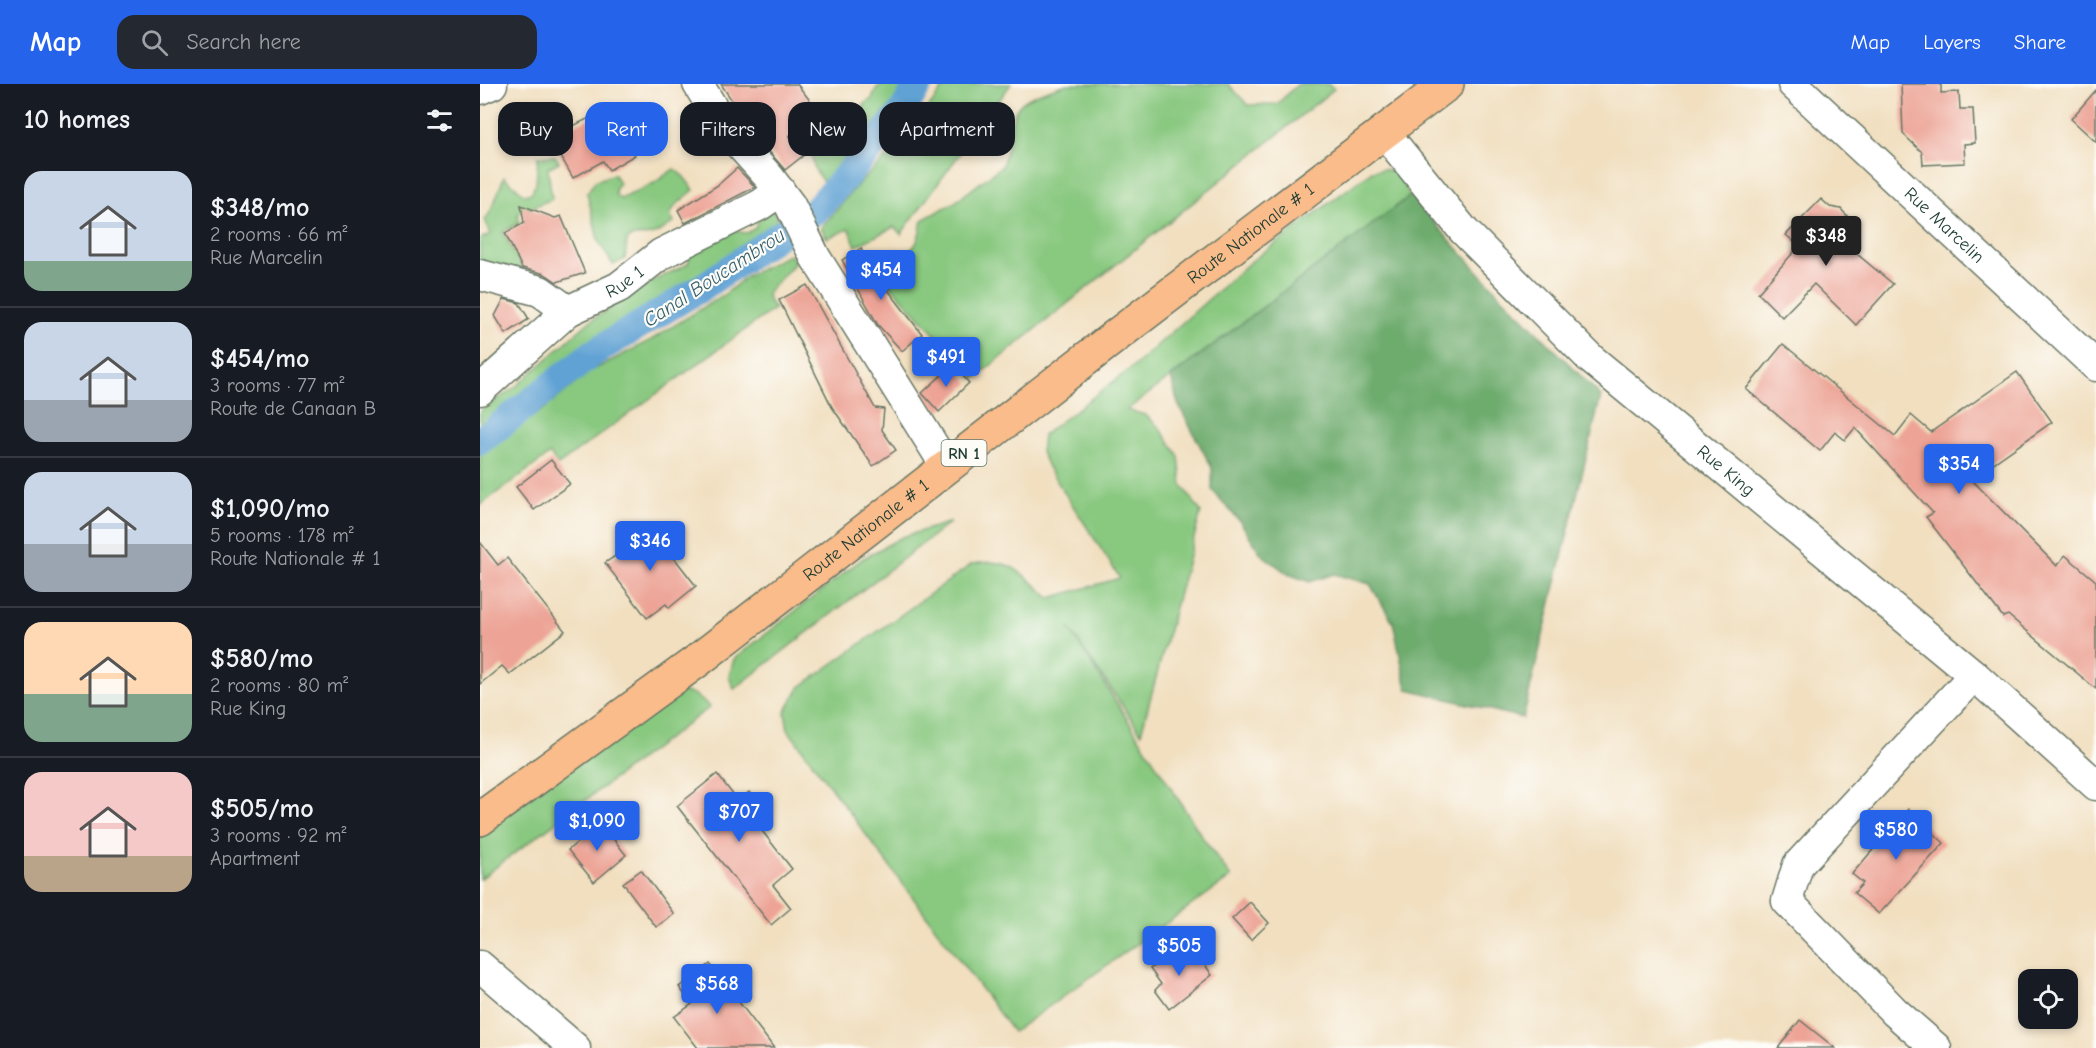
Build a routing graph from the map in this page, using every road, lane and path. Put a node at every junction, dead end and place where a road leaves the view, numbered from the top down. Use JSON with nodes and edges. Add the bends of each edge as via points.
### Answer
{"nodes":[{"id":1,"x":492,"y":84,"type":"edge"},
{"id":2,"x":698,"y":84,"type":"edge"},
{"id":3,"x":1447,"y":84,"type":"edge"},
{"id":4,"x":1793,"y":84,"type":"edge"},
{"id":5,"x":480,"y":89,"type":"edge"},
{"id":6,"x":1383,"y":131,"type":"junction"},
{"id":7,"x":785,"y":198,"type":"junction"},
{"id":8,"x":480,"y":275,"type":"edge"},
{"id":9,"x":568,"y":311,"type":"junction"},
{"id":10,"x":2096,"y":366,"type":"edge"},
{"id":11,"x":480,"y":390,"type":"edge"},
{"id":12,"x":946,"y":466,"type":"junction"},
{"id":13,"x":1974,"y":675,"type":"junction"},
{"id":14,"x":2096,"y":785,"type":"edge"},
{"id":15,"x":480,"y":819,"type":"edge"},
{"id":16,"x":480,"y":966,"type":"edge"},
{"id":17,"x":575,"y":1048,"type":"edge"},
{"id":18,"x":1936,"y":1048,"type":"edge"}],
"edges":[{"from":1,"to":5,"type":"street"},
{"from":2,"to":7,"type":"street","via":[[724,127]]},
{"from":3,"to":6,"type":"main road","name":"Route Nationale # 1","number":"RN 1"},
{"from":4,"to":10,"type":"street","name":"Rue Marcelin"},
{"from":6,"to":12,"type":"main road","name":"Route Nationale # 1","number":"RN 1"},
{"from":6,"to":13,"type":"street","name":"Rue King","via":[[1464,231],[1591,359]]},
{"from":7,"to":9,"type":"street","name":"Rue 1","via":[[760,205],[661,254],[620,287]]},
{"from":7,"to":12,"type":"street","via":[[815,257]]},
{"from":8,"to":9,"type":"street","via":[[540,291]]},
{"from":9,"to":11,"type":"street","name":"Rue 1"},
{"from":12,"to":15,"type":"main road","name":"Route Nationale # 1","number":"RN 1","via":[[697,660]]},
{"from":13,"to":14,"type":"street","name":"Rue King"},
{"from":13,"to":18,"type":"street","via":[[1798,865],[1787,901],[1895,1012]]},
{"from":16,"to":17,"type":"street"}]}
